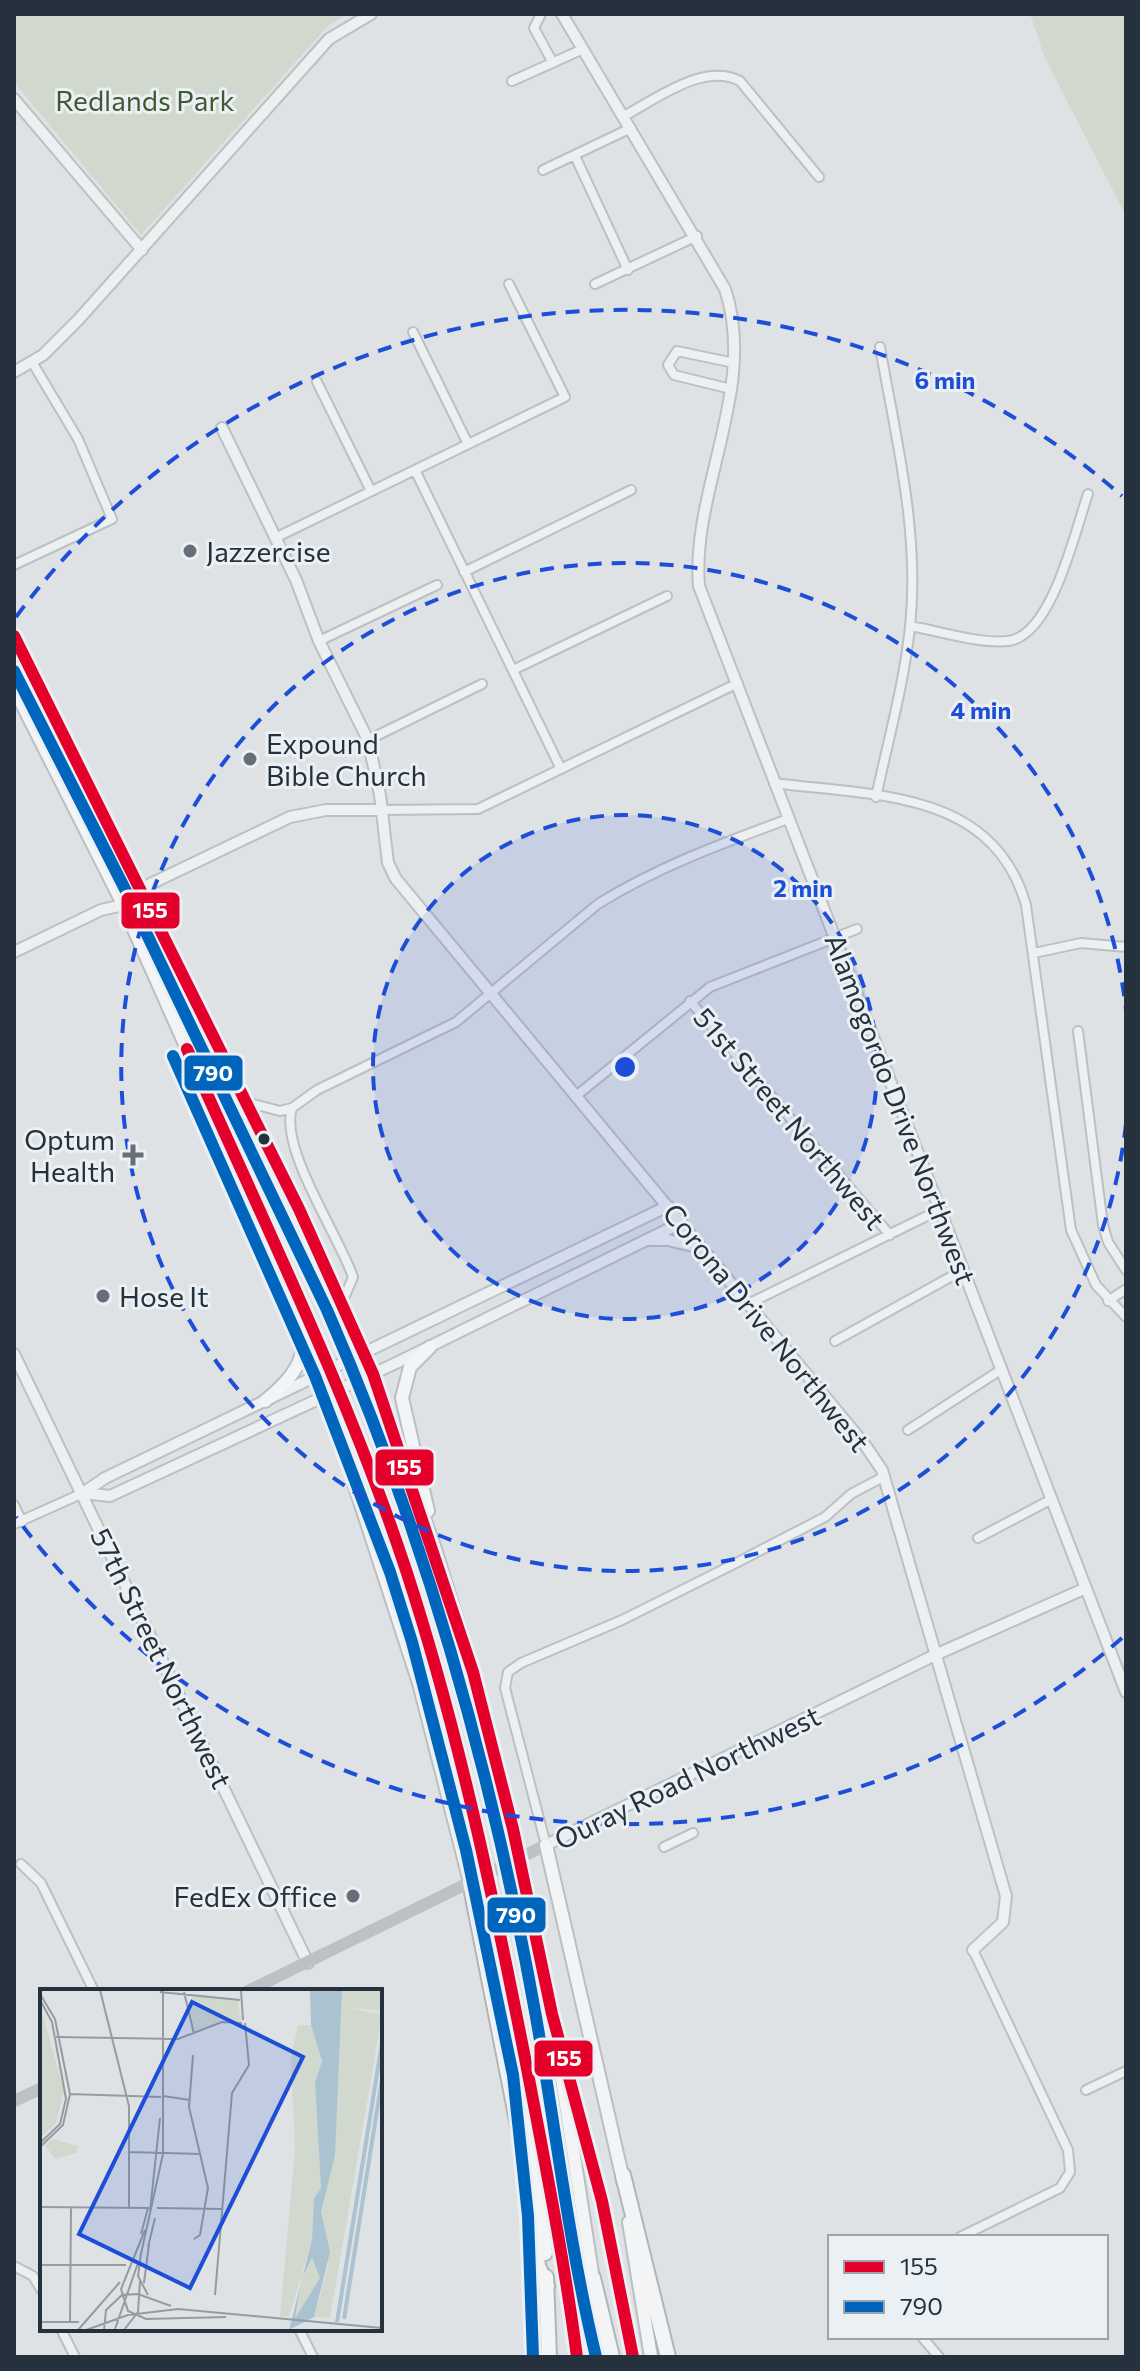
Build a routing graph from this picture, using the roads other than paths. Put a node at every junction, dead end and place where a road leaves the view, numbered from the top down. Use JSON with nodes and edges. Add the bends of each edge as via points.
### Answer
{"nodes":[{"id":1,"x":371,"y":14,"type":"edge"},
{"id":2,"x":541,"y":14,"type":"edge"},
{"id":3,"x":562,"y":14,"type":"edge"},
{"id":4,"x":583,"y":49,"type":"junction"},
{"id":5,"x":553,"y":63,"type":"junction"},
{"id":6,"x":512,"y":81,"type":"dead end"},
{"id":7,"x":14,"y":99,"type":"edge"},
{"id":8,"x":624,"y":116,"type":"junction"},
{"id":9,"x":631,"y":128,"type":"junction"},
{"id":10,"x":575,"y":156,"type":"junction"},
{"id":11,"x":543,"y":170,"type":"dead end"},
{"id":12,"x":819,"y":177,"type":"dead end"},
{"id":13,"x":697,"y":236,"type":"junction"},
{"id":14,"x":142,"y":250,"type":"junction"},
{"id":15,"x":628,"y":270,"type":"junction"},
{"id":16,"x":509,"y":284,"type":"dead end"},
{"id":17,"x":595,"y":284,"type":"dead end"},
{"id":18,"x":413,"y":332,"type":"dead end"},
{"id":19,"x":880,"y":347,"type":"dead end"},
{"id":20,"x":32,"y":362,"type":"junction"},
{"id":21,"x":734,"y":363,"type":"junction"},
{"id":22,"x":14,"y":372,"type":"edge"},
{"id":23,"x":317,"y":382,"type":"dead end"},
{"id":24,"x":731,"y":389,"type":"junction"},
{"id":25,"x":222,"y":428,"type":"dead end"},
{"id":26,"x":468,"y":444,"type":"junction"},
{"id":27,"x":415,"y":470,"type":"junction"},
{"id":28,"x":631,"y":490,"type":"dead end"},
{"id":29,"x":371,"y":491,"type":"junction"},
{"id":30,"x":1088,"y":494,"type":"dead end"},
{"id":31,"x":275,"y":538,"type":"junction"},
{"id":32,"x":14,"y":565,"type":"edge"},
{"id":33,"x":464,"y":572,"type":"junction"},
{"id":34,"x":437,"y":585,"type":"dead end"},
{"id":35,"x":667,"y":596,"type":"dead end"},
{"id":36,"x":910,"y":626,"type":"junction"},
{"id":37,"x":14,"y":636,"type":"edge"},
{"id":38,"x":319,"y":641,"type":"junction"},
{"id":39,"x":513,"y":670,"type":"junction"},
{"id":40,"x":738,"y":683,"type":"junction"},
{"id":41,"x":482,"y":684,"type":"dead end"},
{"id":42,"x":14,"y":688,"type":"edge"},
{"id":43,"x":368,"y":740,"type":"junction"},
{"id":44,"x":561,"y":769,"type":"junction"},
{"id":45,"x":774,"y":783,"type":"junction"},
{"id":46,"x":876,"y":797,"type":"junction"},
{"id":47,"x":382,"y":810,"type":"junction"},
{"id":48,"x":77,"y":814,"type":"junction"},
{"id":49,"x":788,"y":819,"type":"junction"},
{"id":50,"x":142,"y":888,"type":"junction"},
{"id":51,"x":123,"y":905,"type":"junction"},
{"id":52,"x":857,"y":929,"type":"dead end"},
{"id":53,"x":834,"y":939,"type":"junction"},
{"id":54,"x":1126,"y":947,"type":"edge"},
{"id":55,"x":14,"y":952,"type":"edge"},
{"id":56,"x":1034,"y":953,"type":"junction"},
{"id":57,"x":188,"y":982,"type":"junction"},
{"id":58,"x":490,"y":994,"type":"junction"},
{"id":59,"x":690,"y":1001,"type":"junction"},
{"id":60,"x":1078,"y":1031,"type":"dead end"},
{"id":61,"x":576,"y":1096,"type":"junction"},
{"id":62,"x":246,"y":1102,"type":"junction"},
{"id":63,"x":292,"y":1108,"type":"junction"},
{"id":64,"x":668,"y":1206,"type":"junction"},
{"id":65,"x":939,"y":1210,"type":"junction"},
{"id":66,"x":681,"y":1223,"type":"junction"},
{"id":67,"x":890,"y":1235,"type":"junction"},
{"id":68,"x":644,"y":1240,"type":"junction"},
{"id":69,"x":270,"y":1241,"type":"junction"},
{"id":70,"x":703,"y":1249,"type":"junction"},
{"id":71,"x":576,"y":1252,"type":"junction"},
{"id":72,"x":584,"y":1269,"type":"junction"},
{"id":73,"x":963,"y":1270,"type":"junction"},
{"id":74,"x":1126,"y":1270,"type":"edge"},
{"id":75,"x":1126,"y":1289,"type":"edge"},
{"id":76,"x":1108,"y":1301,"type":"junction"},
{"id":77,"x":342,"y":1303,"type":"junction"},
{"id":78,"x":748,"y":1304,"type":"junction"},
{"id":79,"x":1124,"y":1313,"type":"edge"},
{"id":80,"x":835,"y":1341,"type":"dead end"},
{"id":81,"x":430,"y":1347,"type":"junction"},
{"id":82,"x":364,"y":1353,"type":"junction"},
{"id":83,"x":14,"y":1354,"type":"edge"},
{"id":84,"x":1002,"y":1369,"type":"junction"},
{"id":85,"x":330,"y":1370,"type":"junction"},
{"id":86,"x":373,"y":1374,"type":"junction"},
{"id":87,"x":338,"y":1390,"type":"junction"},
{"id":88,"x":265,"y":1401,"type":"junction"},
{"id":89,"x":352,"y":1426,"type":"junction"},
{"id":90,"x":908,"y":1430,"type":"dead end"},
{"id":91,"x":885,"y":1476,"type":"junction"},
{"id":92,"x":83,"y":1493,"type":"junction"},
{"id":93,"x":1052,"y":1499,"type":"junction"},
{"id":94,"x":14,"y":1505,"type":"edge"},
{"id":95,"x":18,"y":1523,"type":"edge"},
{"id":96,"x":978,"y":1538,"type":"dead end"},
{"id":97,"x":434,"y":1546,"type":"junction"},
{"id":98,"x":1086,"y":1588,"type":"junction"},
{"id":99,"x":935,"y":1655,"type":"junction"},
{"id":100,"x":1126,"y":1692,"type":"edge"},
{"id":101,"x":693,"y":1833,"type":"dead end"},
{"id":102,"x":546,"y":1845,"type":"junction"},
{"id":103,"x":664,"y":1847,"type":"dead end"},
{"id":104,"x":21,"y":1864,"type":"dead end"},
{"id":105,"x":470,"y":1882,"type":"junction"},
{"id":106,"x":973,"y":1950,"type":"joint"},
{"id":107,"x":308,"y":1963,"type":"junction"},
{"id":108,"x":93,"y":1989,"type":"edge"},
{"id":109,"x":252,"y":1989,"type":"edge"},
{"id":110,"x":552,"y":2014,"type":"junction"},
{"id":111,"x":1126,"y":2071,"type":"edge"},
{"id":112,"x":529,"y":2073,"type":"junction"},
{"id":113,"x":40,"y":2089,"type":"edge"},
{"id":114,"x":1086,"y":2090,"type":"dead end"},
{"id":115,"x":14,"y":2101,"type":"edge"},
{"id":116,"x":623,"y":2175,"type":"junction"},
{"id":117,"x":964,"y":2235,"type":"edge"},
{"id":118,"x":14,"y":2266,"type":"edge"},
{"id":119,"x":593,"y":2278,"type":"junction"},
{"id":120,"x":547,"y":2286,"type":"junction"},
{"id":121,"x":40,"y":2288,"type":"edge"},
{"id":122,"x":62,"y":2331,"type":"edge"},
{"id":123,"x":300,"y":2331,"type":"edge"},
{"id":124,"x":924,"y":2339,"type":"edge"},
{"id":125,"x":75,"y":2357,"type":"edge"},
{"id":126,"x":313,"y":2357,"type":"edge"},
{"id":127,"x":549,"y":2357,"type":"edge"},
{"id":128,"x":577,"y":2357,"type":"edge"},
{"id":129,"x":601,"y":2357,"type":"edge"},
{"id":130,"x":612,"y":2357,"type":"edge"},
{"id":131,"x":633,"y":2357,"type":"edge"},
{"id":132,"x":651,"y":2357,"type":"edge"},
{"id":133,"x":668,"y":2357,"type":"edge"},
{"id":134,"x":939,"y":2357,"type":"edge"}],
"edges":[{"from":1,"to":14,"type":"street","via":[[348,25],[304,65]]},
{"from":2,"to":5,"type":"street","via":[[534,28]]},
{"from":3,"to":4,"type":"street","name":"Alamogordo Drive Northwest"},
{"from":4,"to":5,"type":"street"},
{"from":4,"to":8,"type":"street","name":"Alamogordo Drive Northwest"},
{"from":5,"to":6,"type":"street"},
{"from":7,"to":14,"type":"street"},
{"from":8,"to":9,"type":"street","name":"Alamogordo Drive Northwest"},
{"from":8,"to":12,"type":"street","via":[[709,75],[730,76],[740,81]]},
{"from":9,"to":10,"type":"street"},
{"from":9,"to":13,"type":"street","name":"Alamogordo Drive Northwest"},
{"from":10,"to":11,"type":"street"},
{"from":10,"to":15,"type":"street"},
{"from":13,"to":15,"type":"street"},
{"from":13,"to":21,"type":"street","name":"Alamogordo Drive Northwest","via":[[730,301]]},
{"from":14,"to":20,"type":"street"},
{"from":15,"to":17,"type":"street"},
{"from":16,"to":26,"type":"street","via":[[565,397]]},
{"from":18,"to":26,"type":"street"},
{"from":19,"to":36,"type":"street","via":[[908,509]]},
{"from":20,"to":22,"type":"street"},
{"from":20,"to":32,"type":"street","via":[[78,439],[112,519]]},
{"from":21,"to":24,"type":"street","name":"Alamogordo Drive Northwest"},
{"from":21,"to":24,"type":"street","via":[[677,351],[668,365],[674,375]]},
{"from":23,"to":29,"type":"street"},
{"from":24,"to":40,"type":"street","name":"Alamogordo Drive Northwest","via":[[698,566],[699,586]]},
{"from":25,"to":31,"type":"street","name":"Corona Drive Northwest"},
{"from":26,"to":27,"type":"street"},
{"from":27,"to":29,"type":"street"},
{"from":27,"to":33,"type":"street"},
{"from":28,"to":33,"type":"street"},
{"from":29,"to":31,"type":"street"},
{"from":30,"to":36,"type":"street","via":[[1045,613],[1027,635],[1001,641]]},
{"from":31,"to":38,"type":"street","name":"Corona Drive Northwest"},
{"from":33,"to":39,"type":"street"},
{"from":34,"to":38,"type":"street"},
{"from":35,"to":39,"type":"street"},
{"from":36,"to":46,"type":"street"},
{"from":37,"to":50,"type":"main road"},
{"from":38,"to":43,"type":"street","name":"Corona Drive Northwest"},
{"from":39,"to":44,"type":"street"},
{"from":40,"to":44,"type":"street"},
{"from":40,"to":45,"type":"street","name":"Alamogordo Drive Northwest"},
{"from":41,"to":43,"type":"street"},
{"from":42,"to":48,"type":"main road"},
{"from":43,"to":47,"type":"street","name":"Corona Drive Northwest"},
{"from":44,"to":47,"type":"street","via":[[478,809]]},
{"from":45,"to":46,"type":"street"},
{"from":45,"to":49,"type":"street","name":"Alamogordo Drive Northwest"},
{"from":46,"to":56,"type":"street","via":[[947,811],[993,842],[1007,857],[1022,889]]},
{"from":47,"to":50,"type":"street","via":[[326,810],[290,817]]},
{"from":47,"to":58,"type":"street","name":"Corona Drive Northwest","via":[[388,863],[396,879]]},
{"from":48,"to":50,"type":"main road","via":[[121,880]]},
{"from":48,"to":51,"type":"main road"},
{"from":49,"to":53,"type":"street","name":"Alamogordo Drive Northwest"},
{"from":49,"to":58,"type":"street","via":[[618,891]]},
{"from":50,"to":57,"type":"main road"},
{"from":51,"to":55,"type":"street","via":[[101,910]]},
{"from":51,"to":57,"type":"main road"},
{"from":51,"to":69,"type":"main road"},
{"from":52,"to":53,"type":"street"},
{"from":53,"to":59,"type":"street","via":[[710,987]]},
{"from":53,"to":65,"type":"street","name":"Alamogordo Drive Northwest"},
{"from":54,"to":56,"type":"street","via":[[1081,943]]},
{"from":56,"to":76,"type":"street","via":[[1071,1230]]},
{"from":57,"to":62,"type":"main road"},
{"from":58,"to":61,"type":"street","name":"Corona Drive Northwest"},
{"from":58,"to":63,"type":"street","via":[[456,1022],[317,1090]]},
{"from":59,"to":61,"type":"street"},
{"from":59,"to":67,"type":"street","name":"51st Street Northwest"},
{"from":60,"to":74,"type":"street","via":[[1103,1225]]},
{"from":61,"to":64,"type":"street","name":"Corona Drive Northwest"},
{"from":62,"to":63,"type":"street","via":[[280,1111]]},
{"from":62,"to":77,"type":"main road"},
{"from":63,"to":77,"type":"street","via":[[292,1146],[353,1277]]},
{"from":64,"to":66,"type":"street","name":"Corona Drive Northwest"},
{"from":64,"to":71,"type":"street"},
{"from":65,"to":67,"type":"street"},
{"from":65,"to":73,"type":"street","name":"Alamogordo Drive Northwest"},
{"from":66,"to":68,"type":"street"},
{"from":66,"to":70,"type":"street","name":"Corona Drive Northwest"},
{"from":67,"to":78,"type":"street"},
{"from":68,"to":70,"type":"street"},
{"from":68,"to":72,"type":"street"},
{"from":69,"to":85,"type":"main road"},
{"from":69,"to":88,"type":"main road","via":[[272,1267],[301,1335],[303,1353],[298,1371]]},
{"from":70,"to":78,"type":"street","name":"Corona Drive Northwest"},
{"from":71,"to":72,"type":"street"},
{"from":71,"to":82,"type":"street"},
{"from":72,"to":81,"type":"street"},
{"from":73,"to":80,"type":"street"},
{"from":73,"to":84,"type":"street","name":"Alamogordo Drive Northwest"},
{"from":75,"to":76,"type":"street"},
{"from":76,"to":79,"type":"street"},
{"from":77,"to":82,"type":"main road"},
{"from":78,"to":91,"type":"street","name":"Corona Drive Northwest"},
{"from":81,"to":86,"type":"street"},
{"from":81,"to":97,"type":"main road","via":[[410,1367],[402,1398]]},
{"from":82,"to":85,"type":"street"},
{"from":82,"to":86,"type":"main road"},
{"from":83,"to":92,"type":"street","name":"57th Street Northwest"},
{"from":84,"to":90,"type":"street"},
{"from":84,"to":93,"type":"street","name":"Alamogordo Drive Northwest"},
{"from":85,"to":87,"type":"main road"},
{"from":85,"to":88,"type":"street"},
{"from":86,"to":87,"type":"street"},
{"from":86,"to":97,"type":"main road"},
{"from":87,"to":89,"type":"main road"},
{"from":87,"to":92,"type":"street","via":[[110,1496]]},
{"from":88,"to":92,"type":"street"},
{"from":89,"to":105,"type":"main road","via":[[355,1486],[419,1683]]},
{"from":89,"to":112,"type":"main road","bridge":true,"via":[[427,1638],[482,1846]]},
{"from":91,"to":99,"type":"street","name":"Corona Drive Northwest"},
{"from":91,"to":102,"type":"street","via":[[851,1494],[825,1517],[508,1672],[505,1680]]},
{"from":92,"to":95,"type":"street"},
{"from":92,"to":107,"type":"street","name":"57th Street Northwest"},
{"from":93,"to":96,"type":"street"},
{"from":93,"to":98,"type":"street","name":"Alamogordo Drive Northwest"},
{"from":94,"to":95,"type":"street"},
{"from":97,"to":110,"type":"main road","bridge":true,"via":[[513,1829]]},
{"from":98,"to":99,"type":"street","name":"Ouray Road Northwest"},
{"from":98,"to":100,"type":"street","name":"Alamogordo Drive Northwest"},
{"from":99,"to":102,"type":"street","name":"Ouray Road Northwest"},
{"from":99,"to":106,"type":"street","name":"Corona Drive Northwest","via":[[1006,1896],[1003,1922]]},
{"from":101,"to":103,"type":"street"},
{"from":102,"to":105,"type":"main road","name":"Ouray Road Northwest"},
{"from":102,"to":116,"type":"main road"},
{"from":104,"to":108,"type":"street","via":[[41,1883]]},
{"from":105,"to":107,"type":"main road","name":"Ouray Road Northwest"},
{"from":105,"to":120,"type":"highway","via":[[528,2176],[538,2266]]},
{"from":106,"to":117,"type":"street","name":"Corona Drive Northwest","via":[[1071,2165],[1060,2188]]},
{"from":107,"to":109,"type":"main road","name":"Ouray Road Northwest"},
{"from":110,"to":119,"type":"main road"},
{"from":110,"to":131,"type":"main road","via":[[602,2201]]},
{"from":111,"to":114,"type":"street"},
{"from":112,"to":120,"type":"highway"},
{"from":112,"to":128,"type":"main road"},
{"from":113,"to":115,"type":"main road"},
{"from":116,"to":132,"type":"main road"},
{"from":116,"to":133,"type":"highway"},
{"from":118,"to":121,"type":"street","via":[[33,2276]]},
{"from":119,"to":129,"type":"main road"},
{"from":119,"to":130,"type":"highway"},
{"from":120,"to":127,"type":"highway"},
{"from":122,"to":125,"type":"street"},
{"from":123,"to":126,"type":"street"},
{"from":124,"to":134,"type":"street"}]}
